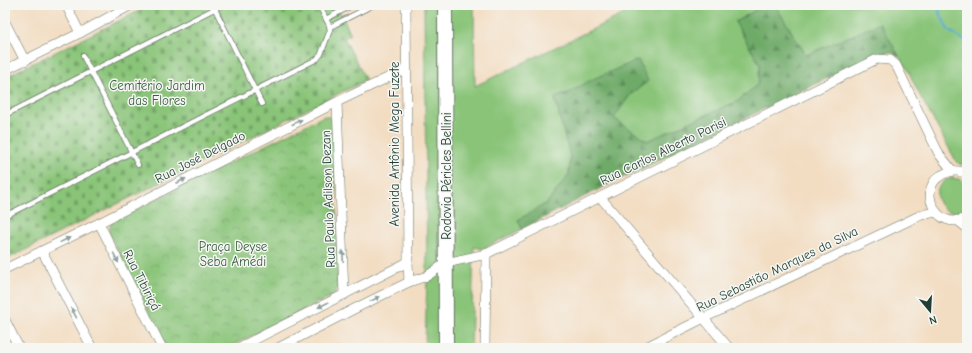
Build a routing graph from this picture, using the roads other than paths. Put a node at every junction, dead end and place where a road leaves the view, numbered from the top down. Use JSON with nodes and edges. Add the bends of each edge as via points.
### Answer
{"nodes":[{"id":1,"x":66,"y":5,"type":"edge"},
{"id":2,"x":131,"y":5,"type":"edge"},
{"id":3,"x":222,"y":5,"type":"edge"},
{"id":4,"x":320,"y":5,"type":"edge"},
{"id":5,"x":353,"y":5,"type":"edge"},
{"id":6,"x":372,"y":5,"type":"edge"},
{"id":7,"x":406,"y":5,"type":"edge"},
{"id":8,"x":445,"y":5,"type":"edge"},
{"id":9,"x":214,"y":7,"type":"edge"},
{"id":10,"x":326,"y":19,"type":"junction"},
{"id":11,"x":5,"y":22,"type":"edge"},
{"id":12,"x":330,"y":27,"type":"junction"},
{"id":13,"x":80,"y":33,"type":"junction"},
{"id":14,"x":83,"y":56,"type":"dead end"},
{"id":15,"x":25,"y":60,"type":"junction"},
{"id":16,"x":406,"y":69,"type":"junction"},
{"id":17,"x":5,"y":70,"type":"edge"},
{"id":18,"x":91,"y":72,"type":"junction"},
{"id":19,"x":255,"y":90,"type":"junction"},
{"id":20,"x":337,"y":102,"type":"junction"},
{"id":21,"x":262,"y":104,"type":"dead end"},
{"id":22,"x":5,"y":115,"type":"edge"},
{"id":23,"x":132,"y":152,"type":"junction"},
{"id":24,"x":940,"y":154,"type":"junction"},
{"id":25,"x":138,"y":165,"type":"dead end"},
{"id":26,"x":952,"y":170,"type":"junction"},
{"id":27,"x":966,"y":173,"type":"edge"},
{"id":28,"x":941,"y":174,"type":"junction"},
{"id":29,"x":600,"y":197,"type":"junction"},
{"id":30,"x":931,"y":203,"type":"junction"},
{"id":31,"x":936,"y":212,"type":"junction"},
{"id":32,"x":921,"y":215,"type":"junction"},
{"id":33,"x":5,"y":216,"type":"edge"},
{"id":34,"x":967,"y":217,"type":"edge"},
{"id":35,"x":957,"y":220,"type":"junction"},
{"id":36,"x":99,"y":223,"type":"junction"},
{"id":37,"x":967,"y":228,"type":"edge"},
{"id":38,"x":42,"y":251,"type":"junction"},
{"id":39,"x":486,"y":254,"type":"junction"},
{"id":40,"x":408,"y":262,"type":"junction"},
{"id":41,"x":446,"y":263,"type":"junction"},
{"id":42,"x":5,"y":269,"type":"edge"},
{"id":43,"x":409,"y":282,"type":"junction"},
{"id":44,"x":344,"y":295,"type":"junction"},
{"id":45,"x":704,"y":318,"type":"junction"},
{"id":46,"x":5,"y":320,"type":"edge"},
{"id":47,"x":19,"y":348,"type":"edge"},
{"id":48,"x":92,"y":348,"type":"edge"},
{"id":49,"x":162,"y":348,"type":"edge"},
{"id":50,"x":238,"y":348,"type":"edge"},
{"id":51,"x":278,"y":348,"type":"edge"},
{"id":52,"x":446,"y":348,"type":"edge"},
{"id":53,"x":485,"y":348,"type":"edge"},
{"id":54,"x":644,"y":348,"type":"edge"},
{"id":55,"x":729,"y":348,"type":"edge"}],
"edges":[{"from":1,"to":13,"type":"street"},
{"from":2,"to":13,"type":"street"},
{"from":3,"to":9,"type":"lane"},
{"from":4,"to":10,"type":"lane"},
{"from":5,"to":10,"type":"lane"},
{"from":6,"to":12,"type":"lane"},
{"from":7,"to":16,"type":"street","name":"Avenida Antônio Mega Fuzete"},
{"from":8,"to":41,"type":"main road","name":"Rodovia Péricles Bellini"},
{"from":9,"to":18,"type":"lane"},
{"from":9,"to":19,"type":"lane"},
{"from":10,"to":12,"type":"lane"},
{"from":11,"to":15,"type":"street"},
{"from":12,"to":19,"type":"lane","via":[[317,59]]},
{"from":13,"to":15,"type":"street"},
{"from":14,"to":18,"type":"lane"},
{"from":15,"to":17,"type":"street"},
{"from":16,"to":20,"type":"street","name":"Rua José Delgado"},
{"from":16,"to":40,"type":"street","name":"Avenida Antônio Mega Fuzete"},
{"from":18,"to":22,"type":"lane"},
{"from":18,"to":23,"type":"lane"},
{"from":19,"to":21,"type":"lane"},
{"from":19,"to":23,"type":"lane"},
{"from":36,"to":20,"type":"street","name":"Rua José Delgado","one_way":true},
{"from":44,"to":20,"type":"street","name":"Rua Paulo Adilson Dezan","one_way":true},
{"from":23,"to":25,"type":"lane"},
{"from":23,"to":33,"type":"lane"},
{"from":24,"to":26,"type":"street"},
{"from":24,"to":28,"type":"street"},
{"from":24,"to":29,"type":"street","name":"Rua Carlos Alberto Parisi","via":[[896,65],[890,60],[877,59]]},
{"from":26,"to":27,"type":"street"},
{"from":26,"to":28,"type":"street"},
{"from":28,"to":30,"type":"street","via":[[931,187]]},
{"from":29,"to":39,"type":"street","name":"Rua Carlos Alberto Parisi"},
{"from":29,"to":45,"type":"street"},
{"from":30,"to":31,"type":"street"},
{"from":30,"to":32,"type":"street","name":"Rua Sebastião Marques da Silva"},
{"from":31,"to":32,"type":"street","name":"Rua Sebastião Marques da Silva"},
{"from":31,"to":35,"type":"street","via":[[945,218]]},
{"from":32,"to":45,"type":"street","name":"Rua Sebastião Marques da Silva"},
{"from":34,"to":35,"type":"street"},
{"from":35,"to":37,"type":"street"},
{"from":38,"to":36,"type":"street","name":"Rua José Delgado","one_way":true},
{"from":36,"to":49,"type":"street","name":"Rua Tibiriçá","one_way":true},
{"from":38,"to":42,"type":"street","name":"Rua José Delgado"},
{"from":48,"to":38,"type":"street","one_way":true},
{"from":39,"to":41,"type":"street","name":"Rua Carlos Alberto Parisi"},
{"from":39,"to":53,"type":"street"},
{"from":40,"to":43,"type":"street","name":"Avenida Antônio Mega Fuzete"},
{"from":40,"to":44,"type":"street"},
{"from":41,"to":43,"type":"street","via":[[427,276]]},
{"from":41,"to":52,"type":"main road","name":"Rodovia Péricles Bellini"},
{"from":51,"to":43,"type":"street","one_way":true},
{"from":44,"to":50,"type":"street","one_way":true},
{"from":45,"to":54,"type":"street","name":"Rua Sebastião Marques da Silva"},
{"from":45,"to":55,"type":"street"},
{"from":46,"to":47,"type":"street"}]}
